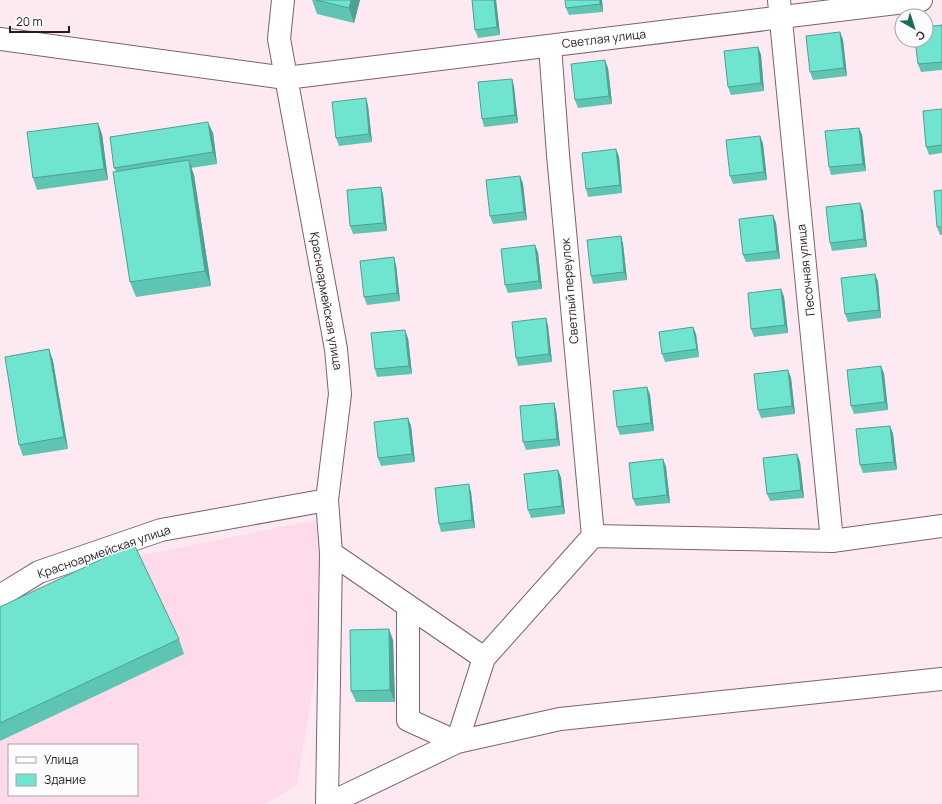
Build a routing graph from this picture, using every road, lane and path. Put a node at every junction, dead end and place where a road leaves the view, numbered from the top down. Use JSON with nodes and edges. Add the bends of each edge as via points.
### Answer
{"nodes":[{"id":1,"x":283,"y":0,"type":"edge"},
{"id":2,"x":921,"y":0,"type":"edge"},
{"id":3,"x":780,"y":9,"type":"edge"},
{"id":4,"x":0,"y":39,"type":"edge"},
{"id":5,"x":550,"y":46,"type":"junction"},
{"id":6,"x":286,"y":78,"type":"junction"},
{"id":7,"x":327,"y":500,"type":"junction"},
{"id":8,"x":942,"y":526,"type":"edge"},
{"id":9,"x":593,"y":536,"type":"junction"},
{"id":10,"x":832,"y":541,"type":"junction"},
{"id":11,"x":331,"y":553,"type":"junction"},
{"id":12,"x":0,"y":596,"type":"edge"},
{"id":13,"x":408,"y":606,"type":"junction"},
{"id":14,"x":484,"y":658,"type":"junction"},
{"id":15,"x":942,"y":679,"type":"edge"},
{"id":16,"x":457,"y":742,"type":"junction"},
{"id":17,"x":328,"y":804,"type":"edge"}],
"edges":[{"from":1,"to":6,"type":"street","name":"Красноармейская улица","via":[[279,39]]},
{"from":2,"to":3,"type":"street","name":"Светлая улица"},
{"from":3,"to":5,"type":"street","name":"Светлая улица"},
{"from":3,"to":10,"type":"street","name":"Песочная улица"},
{"from":4,"to":6,"type":"street","name":"Светлая улица"},
{"from":5,"to":6,"type":"street","name":"Светлая улица"},
{"from":5,"to":9,"type":"street","name":"Светлый переулок"},
{"from":6,"to":7,"type":"street","name":"Красноармейская улица","via":[[336,349],[340,394]]},
{"from":7,"to":11,"type":"street"},
{"from":7,"to":12,"type":"street","name":"Красноармейская улица","via":[[161,530],[39,572]]},
{"from":8,"to":10,"type":"street"},
{"from":9,"to":10,"type":"street"},
{"from":9,"to":14,"type":"street"},
{"from":11,"to":13,"type":"street"},
{"from":11,"to":17,"type":"street"},
{"from":13,"to":14,"type":"street"},
{"from":13,"to":16,"type":"street","via":[[408,720]]},
{"from":14,"to":16,"type":"street"},
{"from":15,"to":16,"type":"street","via":[[560,719]]},
{"from":16,"to":17,"type":"street"}]}
